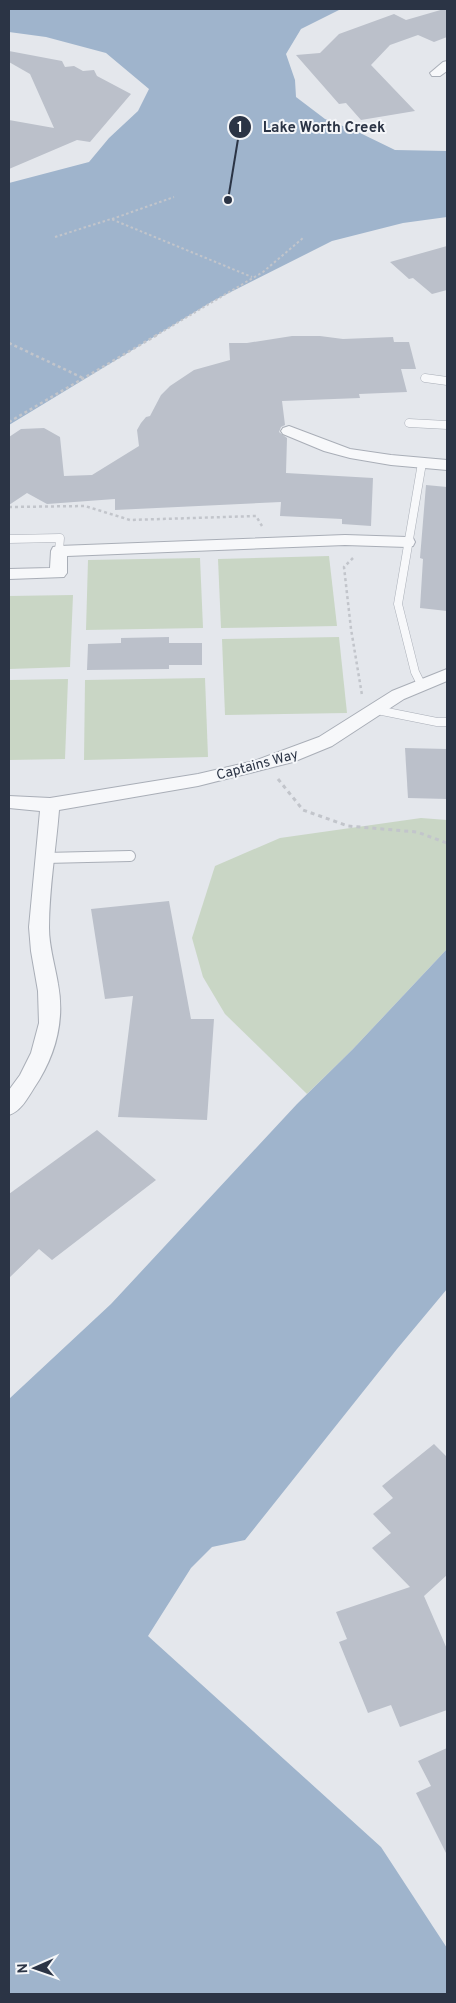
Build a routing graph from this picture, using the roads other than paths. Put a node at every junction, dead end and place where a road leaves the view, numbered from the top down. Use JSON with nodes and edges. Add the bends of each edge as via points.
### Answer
{"nodes":[{"id":1,"x":447,"y":65,"type":"edge"},
{"id":2,"x":436,"y":73,"type":"dead end"},
{"id":3,"x":425,"y":378,"type":"dead end"},
{"id":4,"x":447,"y":382,"type":"edge"},
{"id":5,"x":409,"y":423,"type":"dead end"},
{"id":6,"x":447,"y":425,"type":"edge"},
{"id":7,"x":289,"y":431,"type":"dead end"},
{"id":8,"x":422,"y":463,"type":"junction"},
{"id":9,"x":447,"y":465,"type":"edge"},
{"id":10,"x":9,"y":539,"type":"edge"},
{"id":11,"x":407,"y":542,"type":"junction"},
{"id":12,"x":60,"y":552,"type":"junction"},
{"id":13,"x":9,"y":574,"type":"edge"},
{"id":14,"x":447,"y":675,"type":"edge"},
{"id":15,"x":421,"y":684,"type":"junction"},
{"id":16,"x":377,"y":710,"type":"junction"},
{"id":17,"x":447,"y":722,"type":"edge"},
{"id":18,"x":9,"y":802,"type":"edge"},
{"id":19,"x":50,"y":805,"type":"junction"},
{"id":20,"x":130,"y":856,"type":"dead end"},
{"id":21,"x":46,"y":858,"type":"junction"},
{"id":22,"x":9,"y":1106,"type":"edge"}],
"edges":[{"from":1,"to":2,"type":"street"},
{"from":3,"to":4,"type":"lane"},
{"from":5,"to":6,"type":"lane"},
{"from":7,"to":8,"type":"street","via":[[358,455]]},
{"from":8,"to":9,"type":"street"},
{"from":8,"to":11,"type":"lane"},
{"from":10,"to":12,"type":"lane","via":[[60,538]]},
{"from":11,"to":12,"type":"street","via":[[345,540]]},
{"from":11,"to":15,"type":"lane","via":[[398,604]]},
{"from":12,"to":13,"type":"street","via":[[58,573]]},
{"from":14,"to":15,"type":"street","name":"Captains Way"},
{"from":15,"to":16,"type":"street","name":"Captains Way"},
{"from":16,"to":17,"type":"lane"},
{"from":16,"to":19,"type":"street","name":"Captains Way","via":[[348,730],[281,760],[244,770]]},
{"from":18,"to":19,"type":"street","name":"Captains Way"},
{"from":19,"to":21,"type":"street"},
{"from":20,"to":21,"type":"lane"},
{"from":21,"to":22,"type":"street","via":[[39,928],[50,993],[48,1034],[39,1061]]}]}
